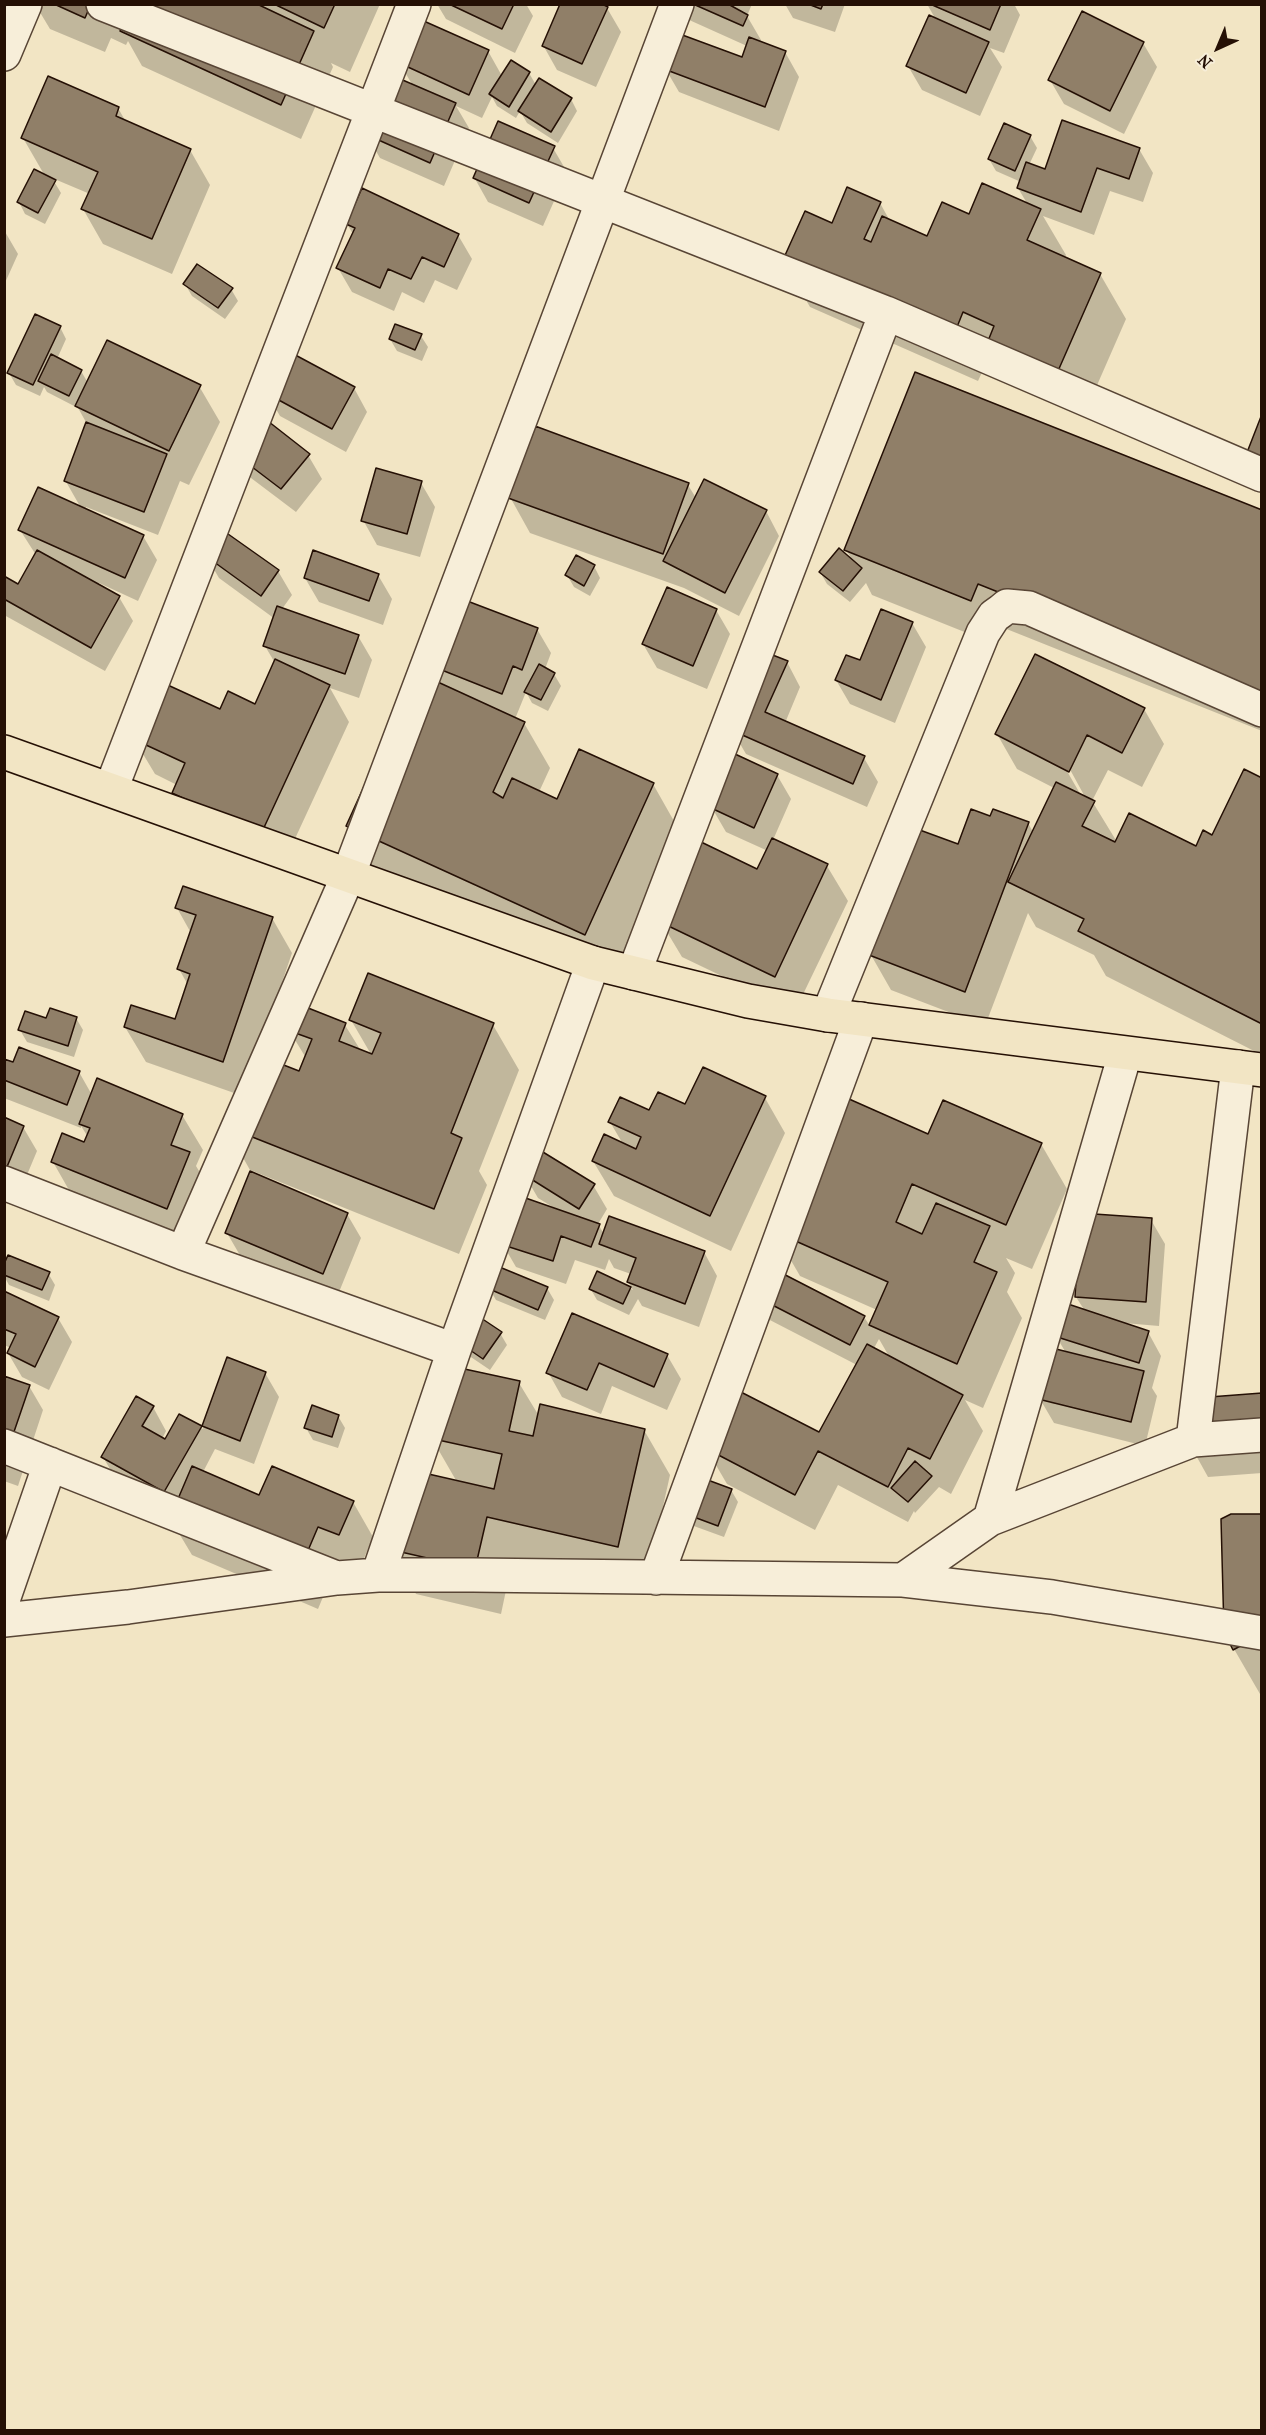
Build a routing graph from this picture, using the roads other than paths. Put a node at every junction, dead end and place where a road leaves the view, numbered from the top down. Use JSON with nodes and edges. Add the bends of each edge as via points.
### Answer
{"nodes":[{"id":1,"x":25,"y":4,"type":"edge"},
{"id":2,"x":104,"y":4,"type":"edge"},
{"id":3,"x":414,"y":4,"type":"edge"},
{"id":4,"x":677,"y":4,"type":"edge"},
{"id":5,"x":4,"y":54,"type":"edge"},
{"id":6,"x":373,"y":111,"type":"junction"},
{"id":7,"x":602,"y":200,"type":"junction"},
{"id":8,"x":886,"y":313,"type":"junction"},
{"id":9,"x":1262,"y":475,"type":"edge"},
{"id":10,"x":1262,"y":710,"type":"edge"},
{"id":11,"x":4,"y":752,"type":"edge"},
{"id":12,"x":111,"y":789,"type":"junction"},
{"id":13,"x":348,"y":876,"type":"junction"},
{"id":14,"x":593,"y":963,"type":"junction"},
{"id":15,"x":634,"y":973,"type":"junction"},
{"id":16,"x":828,"y":1015,"type":"junction"},
{"id":17,"x":861,"y":1019,"type":"junction"},
{"id":18,"x":1125,"y":1054,"type":"junction"},
{"id":19,"x":1250,"y":1069,"type":"edge"},
{"id":20,"x":4,"y":1183,"type":"edge"},
{"id":21,"x":183,"y":1253,"type":"junction"},
{"id":22,"x":454,"y":1350,"type":"junction"},
{"id":23,"x":1262,"y":1435,"type":"edge"},
{"id":24,"x":1193,"y":1440,"type":"junction"},
{"id":25,"x":4,"y":1446,"type":"edge"},
{"id":26,"x":50,"y":1464,"type":"junction"},
{"id":27,"x":990,"y":1519,"type":"junction"},
{"id":28,"x":378,"y":1575,"type":"junction"},
{"id":29,"x":337,"y":1578,"type":"junction"},
{"id":30,"x":656,"y":1578,"type":"junction"},
{"id":31,"x":903,"y":1580,"type":"junction"},
{"id":32,"x":4,"y":1597,"type":"edge"},
{"id":33,"x":4,"y":1620,"type":"edge"},
{"id":34,"x":1262,"y":1634,"type":"edge"}],
"edges":[{"from":1,"to":5,"type":"street"},
{"from":2,"to":6,"type":"street"},
{"from":3,"to":6,"type":"street"},
{"from":4,"to":7,"type":"street"},
{"from":6,"to":7,"type":"street"},
{"from":6,"to":12,"type":"street"},
{"from":7,"to":8,"type":"street"},
{"from":7,"to":13,"type":"street"},
{"from":8,"to":9,"type":"street"},
{"from":8,"to":15,"type":"street"},
{"from":10,"to":16,"type":"street","via":[[1029,608],[1007,606],[988,625],[979,642]]},
{"from":11,"to":12,"type":"main road"},
{"from":12,"to":13,"type":"main road"},
{"from":13,"to":14,"type":"main road"},
{"from":13,"to":21,"type":"street"},
{"from":14,"to":15,"type":"main road"},
{"from":14,"to":22,"type":"street"},
{"from":15,"to":16,"type":"main road","via":[[748,1001]]},
{"from":16,"to":17,"type":"main road"},
{"from":17,"to":18,"type":"main road"},
{"from":17,"to":30,"type":"street"},
{"from":18,"to":19,"type":"main road"},
{"from":18,"to":27,"type":"street"},
{"from":19,"to":24,"type":"street"},
{"from":20,"to":21,"type":"street"},
{"from":21,"to":22,"type":"street"},
{"from":22,"to":28,"type":"street"},
{"from":23,"to":24,"type":"street"},
{"from":24,"to":27,"type":"street"},
{"from":25,"to":26,"type":"street"},
{"from":26,"to":29,"type":"street"},
{"from":26,"to":32,"type":"street"},
{"from":27,"to":31,"type":"street"},
{"from":28,"to":29,"type":"street"},
{"from":28,"to":30,"type":"street"},
{"from":29,"to":33,"type":"street"},
{"from":30,"to":31,"type":"street"},
{"from":31,"to":34,"type":"street","via":[[1052,1597]]}]}
